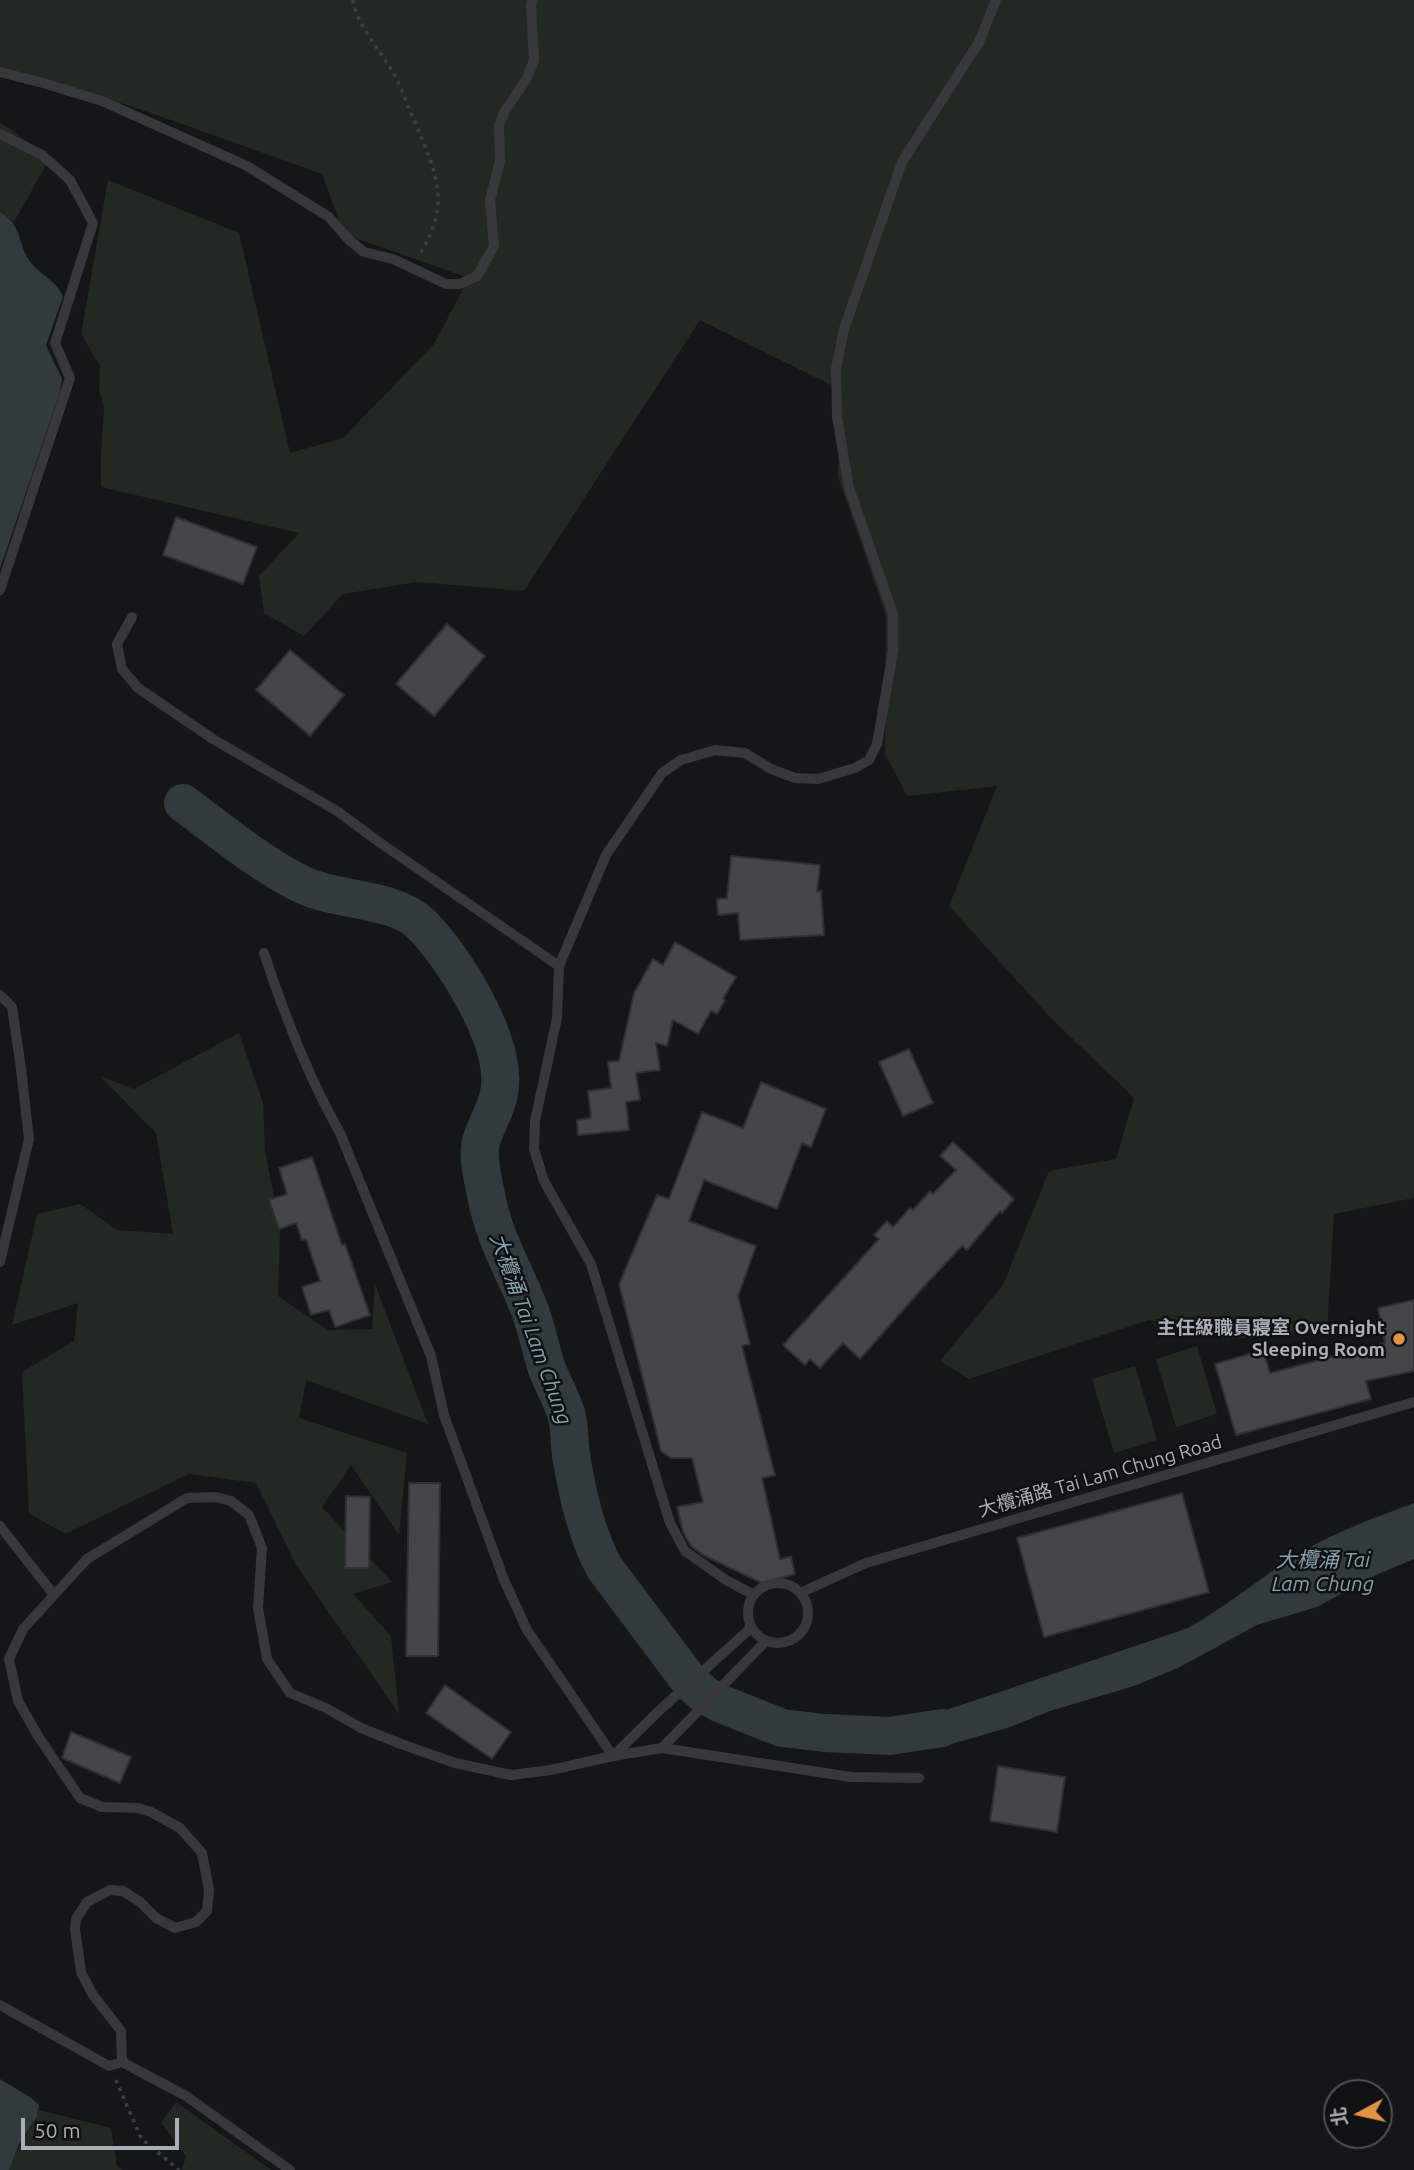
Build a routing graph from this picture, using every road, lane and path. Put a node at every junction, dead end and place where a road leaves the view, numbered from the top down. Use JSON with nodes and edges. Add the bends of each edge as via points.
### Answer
{"nodes":[{"id":1,"x":353,"y":0,"type":"edge"},
{"id":2,"x":532,"y":0,"type":"edge"},
{"id":3,"x":996,"y":0,"type":"edge"},
{"id":4,"x":0,"y":72,"type":"edge"},
{"id":5,"x":0,"y":134,"type":"edge"},
{"id":6,"x":411,"y":268,"type":"junction"},
{"id":7,"x":0,"y":590,"type":"edge"},
{"id":8,"x":132,"y":617,"type":"dead end"},
{"id":9,"x":264,"y":953,"type":"dead end"},
{"id":10,"x":559,"y":965,"type":"junction"},
{"id":11,"x":0,"y":995,"type":"edge"},
{"id":12,"x":0,"y":1262,"type":"edge"},
{"id":13,"x":1414,"y":1402,"type":"edge"},
{"id":14,"x":0,"y":1526,"type":"edge"},
{"id":15,"x":800,"y":1593,"type":"junction"},
{"id":16,"x":54,"y":1595,"type":"junction"},
{"id":17,"x":754,"y":1595,"type":"junction"},
{"id":18,"x":751,"y":1628,"type":"junction"},
{"id":19,"x":766,"y":1641,"type":"junction"},
{"id":20,"x":662,"y":1748,"type":"junction"},
{"id":21,"x":613,"y":1756,"type":"junction"},
{"id":22,"x":919,"y":1778,"type":"dead end"},
{"id":23,"x":0,"y":2005,"type":"edge"},
{"id":24,"x":122,"y":2062,"type":"junction"},
{"id":25,"x":109,"y":2066,"type":"junction"},
{"id":26,"x":179,"y":2170,"type":"edge"},
{"id":27,"x":290,"y":2170,"type":"edge"}],
"edges":[{"from":1,"to":6,"type":"path","via":[[364,27],[393,71],[433,166],[439,196],[436,225]]},
{"from":2,"to":6,"type":"lane","via":[[534,60],[499,125],[500,161],[490,200],[494,246],[477,275],[460,284],[446,284]]},
{"from":3,"to":10,"type":"lane","via":[[979,42],[902,162],[844,329],[836,369],[836,417],[849,488],[893,614],[893,651],[877,744],[869,760],[818,779],[795,778],[745,753],[715,750],[681,760],[662,773],[606,855]]},
{"from":4,"to":6,"type":"lane","via":[[102,100],[247,166],[329,217],[363,252]]},
{"from":5,"to":7,"type":"lane","via":[[42,155],[70,180],[93,223],[55,343],[70,378]]},
{"from":8,"to":10,"type":"lane","via":[[117,644],[122,669],[138,688],[213,739],[337,811]]},
{"from":9,"to":21,"type":"lane","via":[[431,1356],[444,1415],[504,1580],[527,1630]]},
{"from":10,"to":17,"type":"lane","via":[[557,1018],[535,1121],[534,1149],[544,1181],[591,1264],[670,1523],[685,1550]]},
{"from":11,"to":12,"type":"lane","via":[[12,1007],[29,1139]]},
{"from":13,"to":15,"type":"lane","name":"大欖涌路 Tai Lam Chung Road","via":[[866,1563]]},
{"from":14,"to":16,"type":"lane"},
{"from":15,"to":17,"type":"lane","via":[[776,1583]]},
{"from":15,"to":19,"type":"lane","via":[[807,1612],[802,1631],[786,1642]]},
{"from":16,"to":21,"type":"lane","via":[[87,1559],[187,1498],[231,1501],[248,1516],[262,1548],[258,1608],[267,1659],[290,1693],[401,1744],[455,1763],[511,1774]]},
{"from":16,"to":24,"type":"lane","via":[[23,1629],[9,1659],[18,1701],[80,1798],[102,1807],[138,1808],[180,1828],[202,1853],[209,1890],[207,1911],[195,1922],[175,1928],[123,1891],[110,1891],[87,1902],[76,1919],[81,1972],[121,2031]]},
{"from":17,"to":18,"type":"lane","via":[[748,1611]]},
{"from":18,"to":19,"type":"lane"},
{"from":18,"to":21,"type":"lane"},
{"from":19,"to":20,"type":"lane"},
{"from":20,"to":21,"type":"lane"},
{"from":20,"to":22,"type":"lane","via":[[851,1777]]},
{"from":23,"to":25,"type":"lane"},
{"from":24,"to":25,"type":"lane"},
{"from":24,"to":27,"type":"lane","via":[[186,2096]]},
{"from":25,"to":26,"type":"path","via":[[141,2138]]}]}
